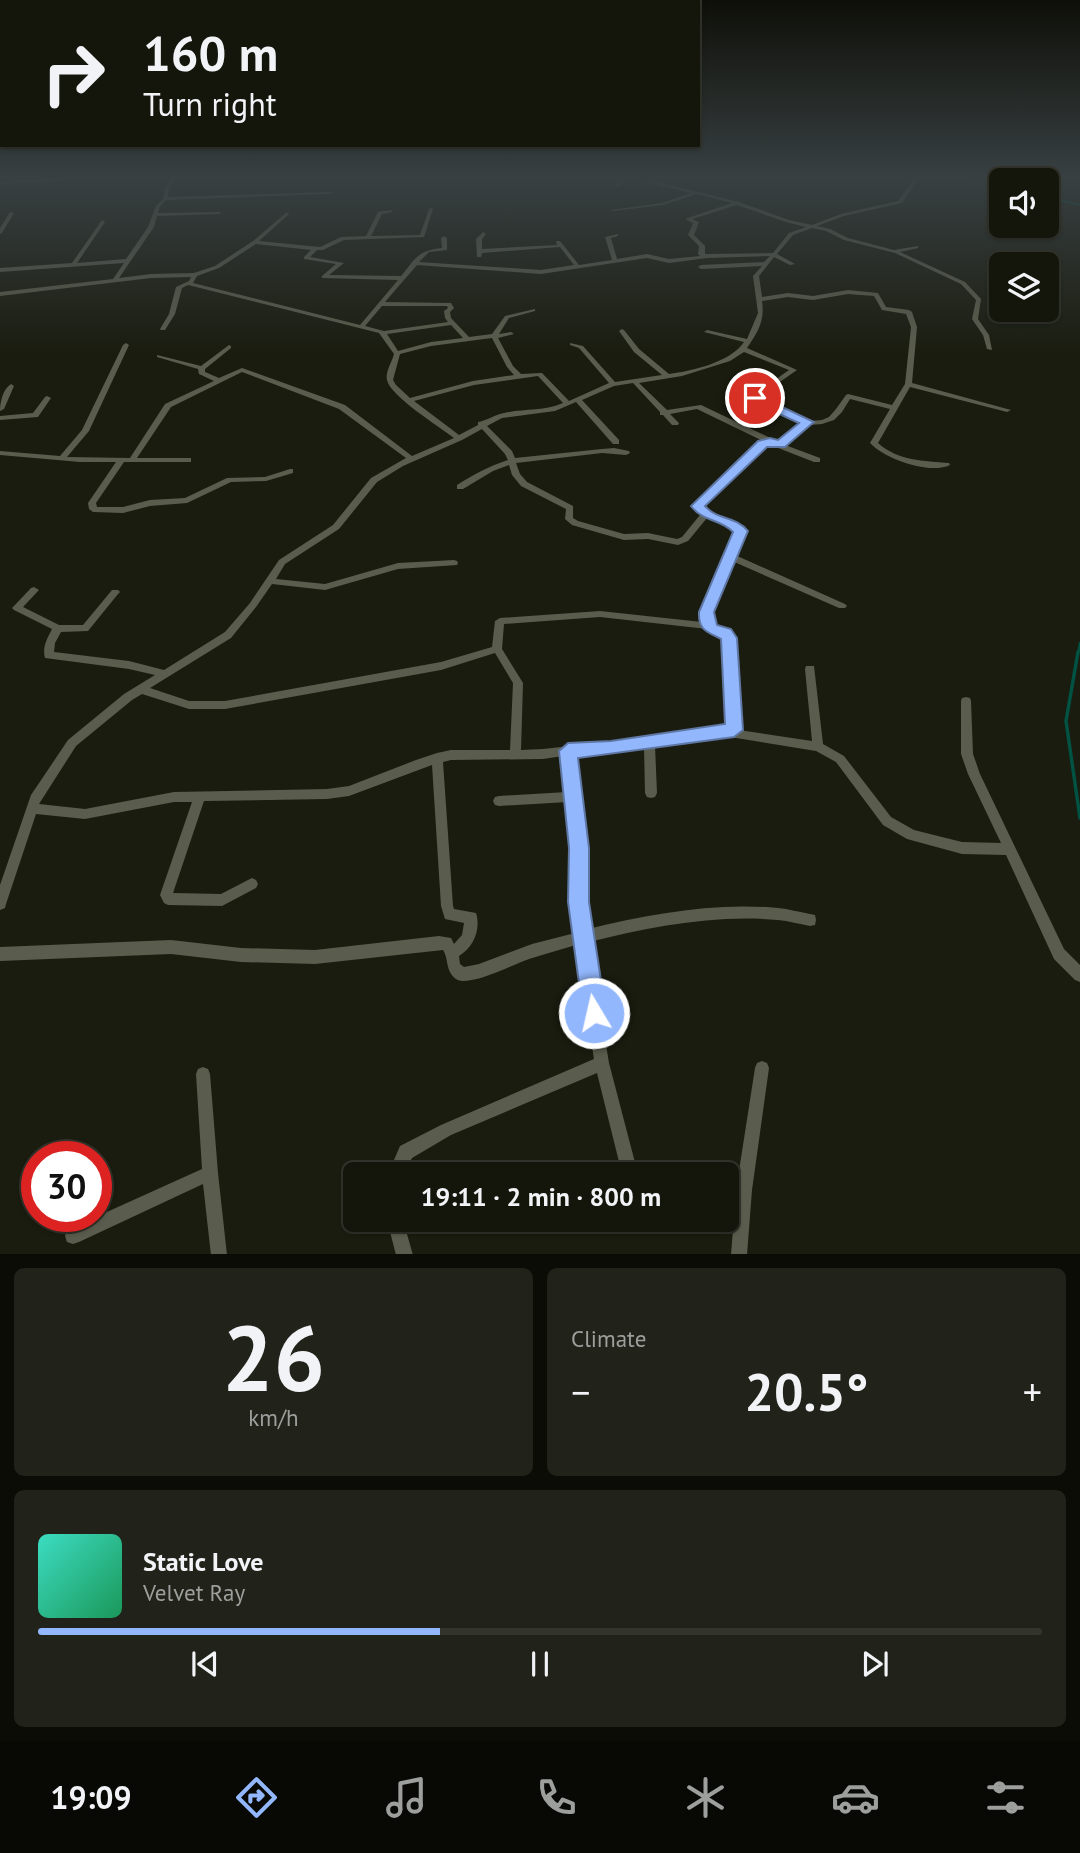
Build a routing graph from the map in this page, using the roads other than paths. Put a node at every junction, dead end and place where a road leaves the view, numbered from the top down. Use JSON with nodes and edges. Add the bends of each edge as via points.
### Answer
{"nodes":[{"id":1,"x":92,"y":237,"type":"edge"},
{"id":2,"x":142,"y":237,"type":"edge"},
{"id":3,"x":261,"y":237,"type":"edge"},
{"id":4,"x":408,"y":237,"type":"edge"},
{"id":5,"x":481,"y":237,"type":"edge"},
{"id":6,"x":610,"y":237,"type":"edge"},
{"id":7,"x":693,"y":237,"type":"edge"},
{"id":8,"x":787,"y":237,"type":"edge"},
{"id":9,"x":843,"y":237,"type":"edge"},
{"id":10,"x":367,"y":238,"type":"joint"},
{"id":11,"x":444,"y":238,"type":"dead end"},
{"id":12,"x":255,"y":242,"type":"junction"},
{"id":13,"x":916,"y":247,"type":"dead end"},
{"id":14,"x":316,"y":248,"type":"junction"},
{"id":15,"x":481,"y":251,"type":"junction"},
{"id":16,"x":896,"y":253,"type":"junction"},
{"id":17,"x":772,"y":254,"type":"junction"},
{"id":18,"x":705,"y":256,"type":"junction"},
{"id":19,"x":615,"y":260,"type":"junction"},
{"id":20,"x":127,"y":261,"type":"junction"},
{"id":21,"x":417,"y":263,"type":"junction"},
{"id":22,"x":74,"y":264,"type":"junction"},
{"id":23,"x":764,"y":264,"type":"junction"},
{"id":24,"x":792,"y":264,"type":"dead end"},
{"id":25,"x":476,"y":266,"type":"junction"},
{"id":26,"x":577,"y":266,"type":"junction"},
{"id":27,"x":701,"y":267,"type":"dead end"},
{"id":28,"x":0,"y":270,"type":"edge"},
{"id":29,"x":195,"y":275,"type":"junction"},
{"id":30,"x":401,"y":278,"type":"junction"},
{"id":31,"x":115,"y":280,"type":"junction"},
{"id":32,"x":190,"y":282,"type":"junction"},
{"id":33,"x":0,"y":294,"type":"edge"},
{"id":34,"x":761,"y":299,"type":"junction"},
{"id":35,"x":381,"y":304,"type":"junction"},
{"id":36,"x":533,"y":310,"type":"dead end"},
{"id":37,"x":454,"y":323,"type":"junction"},
{"id":38,"x":362,"y":326,"type":"junction"},
{"id":39,"x":163,"y":329,"type":"dead end"},
{"id":40,"x":622,"y":331,"type":"dead end"},
{"id":41,"x":707,"y":332,"type":"dead end"},
{"id":42,"x":384,"y":333,"type":"junction"},
{"id":43,"x":511,"y":334,"type":"dead end"},
{"id":44,"x":494,"y":336,"type":"junction"},
{"id":45,"x":468,"y":340,"type":"junction"},
{"id":46,"x":748,"y":341,"type":"junction"},
{"id":47,"x":572,"y":344,"type":"dead end"},
{"id":48,"x":126,"y":345,"type":"dead end"},
{"id":49,"x":229,"y":347,"type":"dead end"},
{"id":50,"x":743,"y":349,"type":"junction"},
{"id":51,"x":990,"y":349,"type":"dead end"},
{"id":52,"x":397,"y":353,"type":"junction"},
{"id":53,"x":159,"y":356,"type":"dead end"},
{"id":54,"x":202,"y":368,"type":"junction"},
{"id":55,"x":519,"y":376,"type":"junction"},
{"id":56,"x":668,"y":377,"type":"junction"},
{"id":57,"x":220,"y":381,"type":"junction"},
{"id":58,"x":634,"y":381,"type":"junction"},
{"id":59,"x":613,"y":384,"type":"junction"},
{"id":60,"x":908,"y":384,"type":"junction"},
{"id":61,"x":11,"y":386,"type":"dead end"},
{"id":62,"x":47,"y":398,"type":"dead end"},
{"id":63,"x":576,"y":399,"type":"junction"},
{"id":64,"x":408,"y":401,"type":"junction"},
{"id":65,"x":568,"y":404,"type":"junction"},
{"id":66,"x":892,"y":407,"type":"junction"},
{"id":67,"x":0,"y":409,"type":"edge"},
{"id":68,"x":1007,"y":410,"type":"dead end"},
{"id":69,"x":663,"y":413,"type":"junction"},
{"id":70,"x":0,"y":418,"type":"edge"},
{"id":71,"x":675,"y":422,"type":"dead end"},
{"id":72,"x":481,"y":424,"type":"junction"},
{"id":73,"x":807,"y":424,"type":"junction"},
{"id":74,"x":459,"y":439,"type":"junction"},
{"id":75,"x":616,"y":442,"type":"dead end"},
{"id":76,"x":776,"y":443,"type":"junction"},
{"id":77,"x":0,"y":453,"type":"edge"},
{"id":78,"x":626,"y":453,"type":"dead end"},
{"id":79,"x":62,"y":458,"type":"junction"},
{"id":80,"x":412,"y":459,"type":"junction"},
{"id":81,"x":122,"y":460,"type":"junction"},
{"id":82,"x":132,"y":460,"type":"junction"},
{"id":83,"x":188,"y":460,"type":"dead end"},
{"id":84,"x":817,"y":460,"type":"dead end"},
{"id":85,"x":512,"y":461,"type":"junction"},
{"id":86,"x":946,"y":465,"type":"dead end"},
{"id":87,"x":290,"y":471,"type":"dead end"},
{"id":88,"x":460,"y":487,"type":"dead end"},
{"id":89,"x":705,"y":515,"type":"junction"},
{"id":90,"x":729,"y":556,"type":"junction"},
{"id":91,"x":454,"y":563,"type":"dead end"},
{"id":92,"x":269,"y":581,"type":"junction"},
{"id":93,"x":34,"y":590,"type":"dead end"},
{"id":94,"x":116,"y":592,"type":"dead end"},
{"id":95,"x":842,"y":606,"type":"dead end"},
{"id":96,"x":704,"y":624,"type":"junction"},
{"id":97,"x":58,"y":628,"type":"junction"},
{"id":98,"x":497,"y":649,"type":"junction"},
{"id":99,"x":810,"y":669,"type":"dead end"},
{"id":100,"x":166,"y":674,"type":"junction"},
{"id":101,"x":143,"y":690,"type":"junction"},
{"id":102,"x":966,"y":701,"type":"dead end"},
{"id":103,"x":730,"y":733,"type":"junction"},
{"id":104,"x":649,"y":743,"type":"junction"},
{"id":105,"x":818,"y":747,"type":"junction"},
{"id":106,"x":568,"y":751,"type":"junction"},
{"id":107,"x":515,"y":753,"type":"junction"},
{"id":108,"x":437,"y":758,"type":"junction"},
{"id":109,"x":651,"y":793,"type":"dead end"},
{"id":110,"x":573,"y":797,"type":"junction"},
{"id":111,"x":199,"y":798,"type":"junction"},
{"id":112,"x":499,"y":801,"type":"dead end"},
{"id":113,"x":33,"y":809,"type":"junction"},
{"id":114,"x":1009,"y":849,"type":"junction"},
{"id":115,"x":253,"y":884,"type":"dead end"},
{"id":116,"x":0,"y":904,"type":"edge"},
{"id":117,"x":810,"y":920,"type":"dead end"},
{"id":118,"x":583,"y":939,"type":"junction"},
{"id":119,"x":452,"y":952,"type":"junction"},
{"id":120,"x":0,"y":954,"type":"edge"},
{"id":121,"x":1080,"y":975,"type":"edge"},
{"id":122,"x":602,"y":1063,"type":"junction"},
{"id":123,"x":762,"y":1068,"type":"dead end"},
{"id":124,"x":203,"y":1074,"type":"dead end"},
{"id":125,"x":401,"y":1162,"type":"edge"},
{"id":126,"x":627,"y":1162,"type":"edge"},
{"id":127,"x":209,"y":1173,"type":"junction"},
{"id":128,"x":398,"y":1232,"type":"edge"},
{"id":129,"x":73,"y":1236,"type":"dead end"},
{"id":130,"x":219,"y":1254,"type":"edge"},
{"id":131,"x":405,"y":1254,"type":"edge"},
{"id":132,"x":739,"y":1254,"type":"edge"}],
"edges":[{"from":1,"to":22,"type":"street"},
{"from":2,"to":20,"type":"street"},
{"from":3,"to":12,"type":"street"},
{"from":4,"to":10,"type":"street"},
{"from":5,"to":15,"type":"street"},
{"from":6,"to":19,"type":"street"},
{"from":7,"to":18,"type":"street"},
{"from":8,"to":17,"type":"street"},
{"from":9,"to":16,"type":"street"},
{"from":10,"to":14,"type":"street","via":[[343,239]]},
{"from":11,"to":21,"type":"street","via":[[445,249],[428,251]]},
{"from":12,"to":14,"type":"street"},
{"from":12,"to":29,"type":"street"},
{"from":13,"to":16,"type":"street"},
{"from":14,"to":30,"type":"street","via":[[306,258],[341,263],[324,275],[327,278]]},
{"from":15,"to":25,"type":"street"},
{"from":15,"to":26,"type":"street","via":[[558,244]]},
{"from":16,"to":51,"type":"street","via":[[969,287],[979,300],[975,319]]},
{"from":17,"to":18,"type":"street"},
{"from":17,"to":23,"type":"street"},
{"from":17,"to":24,"type":"street"},
{"from":18,"to":19,"type":"street"},
{"from":19,"to":26,"type":"street"},
{"from":20,"to":22,"type":"street"},
{"from":20,"to":31,"type":"street"},
{"from":21,"to":25,"type":"street"},
{"from":21,"to":30,"type":"street"},
{"from":22,"to":28,"type":"street"},
{"from":23,"to":27,"type":"street"},
{"from":23,"to":34,"type":"street","via":[[756,276]]},
{"from":25,"to":26,"type":"street","via":[[541,272]]},
{"from":29,"to":31,"type":"street"},
{"from":29,"to":32,"type":"street"},
{"from":30,"to":35,"type":"street"},
{"from":31,"to":33,"type":"street"},
{"from":32,"to":38,"type":"street"},
{"from":32,"to":39,"type":"street","via":[[179,287]]},
{"from":34,"to":46,"type":"street","via":[[761,313]]},
{"from":34,"to":60,"type":"street","via":[[876,294],[884,309],[909,312],[914,327]]},
{"from":35,"to":37,"type":"street","via":[[443,302],[451,308],[448,318]]},
{"from":35,"to":38,"type":"street"},
{"from":36,"to":44,"type":"street","via":[[507,317]]},
{"from":37,"to":42,"type":"street"},
{"from":37,"to":45,"type":"street"},
{"from":38,"to":42,"type":"street"},
{"from":40,"to":56,"type":"street","via":[[636,352]]},
{"from":41,"to":46,"type":"street"},
{"from":42,"to":52,"type":"street"},
{"from":43,"to":44,"type":"street"},
{"from":44,"to":45,"type":"street"},
{"from":44,"to":55,"type":"street"},
{"from":45,"to":52,"type":"street"},
{"from":46,"to":50,"type":"street"},
{"from":47,"to":59,"type":"street","via":[[581,347]]},
{"from":48,"to":79,"type":"street","via":[[85,431]]},
{"from":49,"to":54,"type":"street"},
{"from":50,"to":56,"type":"street","via":[[713,367]]},
{"from":50,"to":73,"type":"street","via":[[794,370],[755,398]]},
{"from":52,"to":64,"type":"street","via":[[390,380],[394,391]]},
{"from":53,"to":54,"type":"street"},
{"from":54,"to":57,"type":"street","via":[[201,373]]},
{"from":55,"to":64,"type":"street"},
{"from":55,"to":65,"type":"street","via":[[540,374]]},
{"from":56,"to":58,"type":"street"},
{"from":57,"to":80,"type":"street","via":[[237,371],[251,370],[258,378],[327,400]]},
{"from":57,"to":82,"type":"street","via":[[163,411]]},
{"from":58,"to":59,"type":"street"},
{"from":58,"to":69,"type":"street"},
{"from":59,"to":63,"type":"street"},
{"from":60,"to":66,"type":"street"},
{"from":60,"to":68,"type":"street"},
{"from":61,"to":67,"type":"street"},
{"from":62,"to":70,"type":"street","via":[[35,415]]},
{"from":63,"to":65,"type":"street"},
{"from":63,"to":75,"type":"street"},
{"from":64,"to":74,"type":"street"},
{"from":65,"to":72,"type":"street","via":[[500,416]]},
{"from":66,"to":73,"type":"street","via":[[848,396],[838,414],[826,423]]},
{"from":66,"to":86,"type":"street","via":[[874,443],[879,450]]},
{"from":69,"to":71,"type":"street"},
{"from":69,"to":76,"type":"street","via":[[698,407]]},
{"from":72,"to":74,"type":"street"},
{"from":72,"to":85,"type":"street"},
{"from":73,"to":76,"type":"street"},
{"from":74,"to":80,"type":"street"},
{"from":76,"to":84,"type":"street"},
{"from":76,"to":89,"type":"street","via":[[763,444],[699,504]]},
{"from":77,"to":79,"type":"street"},
{"from":78,"to":85,"type":"street","via":[[548,454]]},
{"from":79,"to":81,"type":"street"},
{"from":80,"to":92,"type":"street","via":[[374,480],[336,527],[282,562]]},
{"from":81,"to":82,"type":"street"},
{"from":81,"to":87,"type":"street","via":[[92,503],[93,509],[124,510],[187,500],[230,480],[267,480]]},
{"from":82,"to":83,"type":"street"},
{"from":85,"to":88,"type":"street","via":[[495,465]]},
{"from":85,"to":89,"type":"street","via":[[524,484],[568,506],[570,520],[588,528],[678,542]]},
{"from":89,"to":90,"type":"street","via":[[740,528]]},
{"from":90,"to":95,"type":"street"},
{"from":90,"to":96,"type":"street"},
{"from":91,"to":92,"type":"street","via":[[398,566],[325,587]]},
{"from":92,"to":100,"type":"street","via":[[228,635]]},
{"from":93,"to":97,"type":"street","via":[[17,608]]},
{"from":94,"to":97,"type":"street","via":[[85,629]]},
{"from":96,"to":98,"type":"street","via":[[600,614],[500,621]]},
{"from":96,"to":103,"type":"street","via":[[729,638],[736,726]]},
{"from":97,"to":100,"type":"street","via":[[49,655]]},
{"from":98,"to":101,"type":"street","via":[[441,666],[225,705],[189,705]]},
{"from":98,"to":107,"type":"street","via":[[518,683]]},
{"from":99,"to":105,"type":"street"},
{"from":100,"to":101,"type":"street"},
{"from":101,"to":113,"type":"street","via":[[108,711],[72,743]]},
{"from":102,"to":114,"type":"street","via":[[967,754]]},
{"from":103,"to":104,"type":"street"},
{"from":103,"to":105,"type":"street"},
{"from":104,"to":106,"type":"street"},
{"from":104,"to":109,"type":"street"},
{"from":105,"to":114,"type":"street","via":[[839,759],[887,821],[911,835],[962,848]]},
{"from":106,"to":107,"type":"street"},
{"from":106,"to":110,"type":"street"},
{"from":107,"to":108,"type":"street"},
{"from":108,"to":111,"type":"street","via":[[349,791]]},
{"from":108,"to":119,"type":"street","via":[[447,906],[450,915],[471,917],[467,943]]},
{"from":110,"to":112,"type":"street"},
{"from":110,"to":118,"type":"street"},
{"from":111,"to":113,"type":"street","via":[[174,797],[85,814]]},
{"from":111,"to":115,"type":"street","via":[[168,899],[222,900]]},
{"from":113,"to":116,"type":"street"},
{"from":114,"to":121,"type":"street","via":[[1059,954]]},
{"from":117,"to":118,"type":"street","via":[[787,913],[731,911]]},
{"from":118,"to":119,"type":"street","via":[[468,974],[454,967]]},
{"from":118,"to":122,"type":"street"},
{"from":119,"to":120,"type":"street","via":[[446,943],[439,943],[315,957],[171,947]]},
{"from":122,"to":125,"type":"street","via":[[446,1130],[406,1152]]},
{"from":122,"to":126,"type":"street"},
{"from":123,"to":132,"type":"street"},
{"from":124,"to":127,"type":"street"},
{"from":127,"to":129,"type":"street"},
{"from":127,"to":130,"type":"street"},
{"from":128,"to":131,"type":"street"}]}
